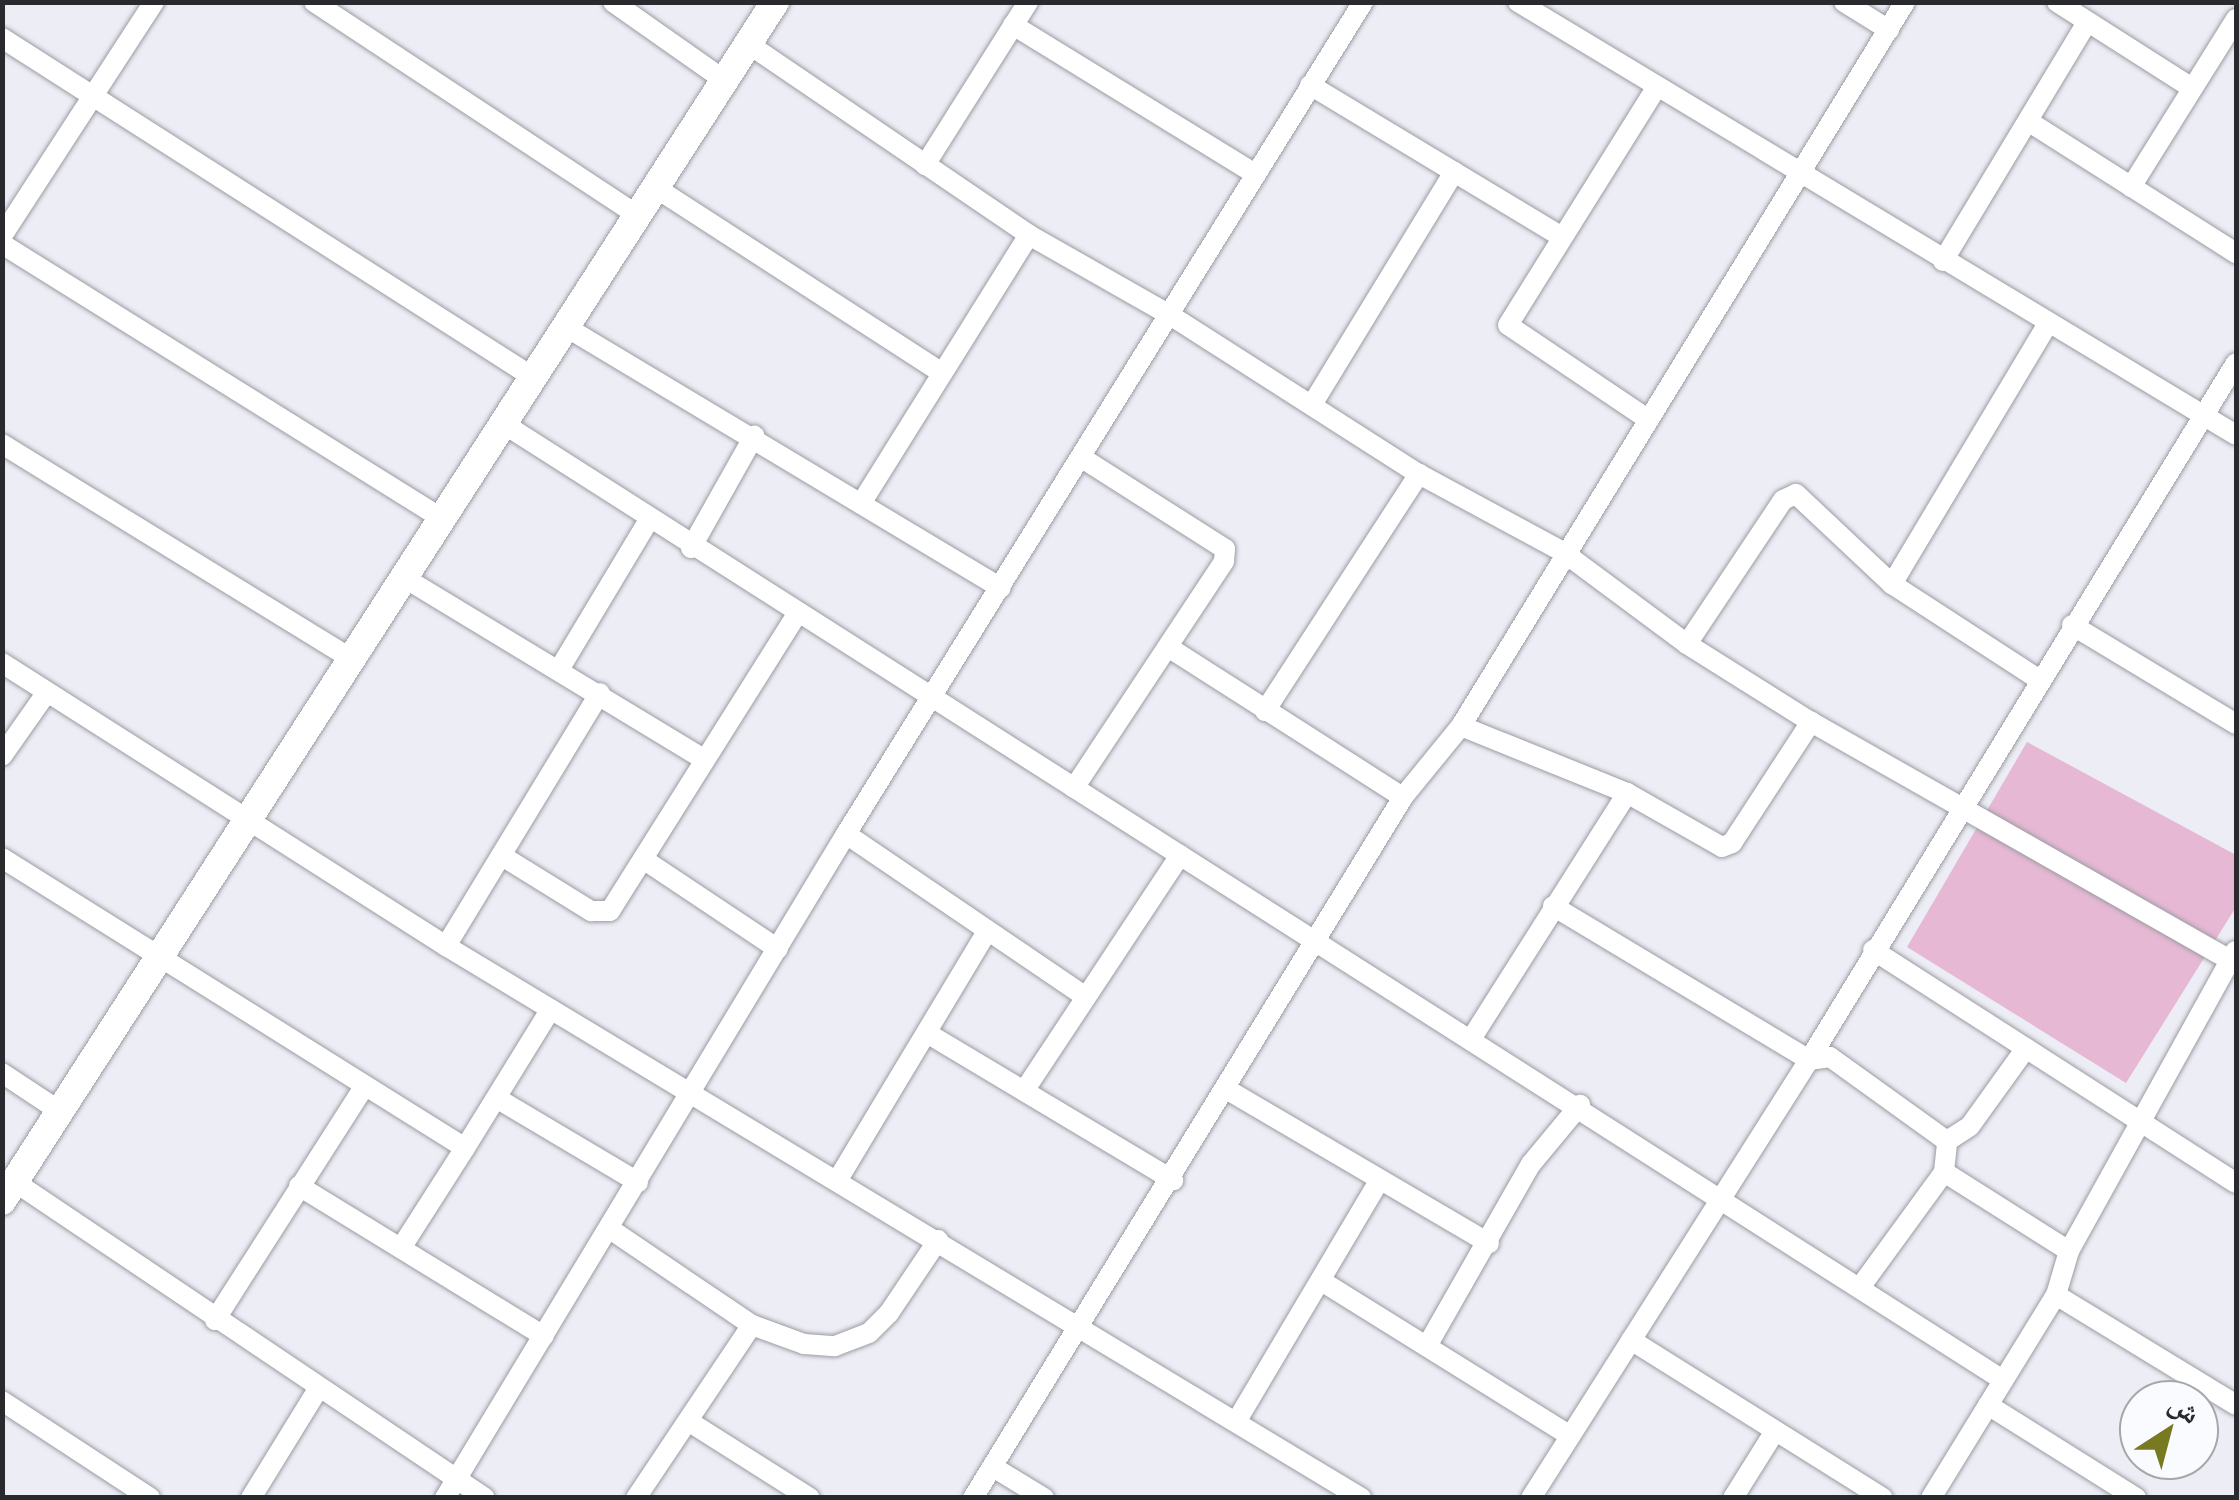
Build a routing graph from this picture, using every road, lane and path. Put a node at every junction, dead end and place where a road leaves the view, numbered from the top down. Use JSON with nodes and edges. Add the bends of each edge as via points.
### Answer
{"nodes":[{"id":1,"x":154,"y":2,"type":"edge"},
{"id":2,"x":314,"y":2,"type":"edge"},
{"id":3,"x":613,"y":2,"type":"edge"},
{"id":4,"x":775,"y":2,"type":"edge"},
{"id":5,"x":1028,"y":2,"type":"edge"},
{"id":6,"x":1363,"y":2,"type":"edge"},
{"id":7,"x":1518,"y":2,"type":"edge"},
{"id":8,"x":1844,"y":2,"type":"edge"},
{"id":9,"x":1906,"y":2,"type":"edge"},
{"id":10,"x":2057,"y":2,"type":"edge"},
{"id":11,"x":1550,"y":11,"type":"edge"},
{"id":12,"x":2236,"y":18,"type":"edge"},
{"id":13,"x":1013,"y":24,"type":"junction"},
{"id":14,"x":2086,"y":24,"type":"junction"},
{"id":15,"x":1889,"y":30,"type":"junction"},
{"id":16,"x":2,"y":38,"type":"edge"},
{"id":17,"x":747,"y":43,"type":"junction"},
{"id":18,"x":724,"y":80,"type":"junction"},
{"id":19,"x":1310,"y":85,"type":"junction"},
{"id":20,"x":1656,"y":88,"type":"junction"},
{"id":21,"x":2192,"y":88,"type":"junction"},
{"id":22,"x":96,"y":96,"type":"junction"},
{"id":23,"x":2031,"y":123,"type":"junction"},
{"id":24,"x":924,"y":165,"type":"junction"},
{"id":25,"x":1454,"y":172,"type":"junction"},
{"id":26,"x":1255,"y":174,"type":"junction"},
{"id":27,"x":1800,"y":177,"type":"junction"},
{"id":28,"x":653,"y":186,"type":"junction"},
{"id":29,"x":2131,"y":186,"type":"junction"},
{"id":30,"x":636,"y":214,"type":"junction"},
{"id":31,"x":1028,"y":235,"type":"junction"},
{"id":32,"x":2,"y":236,"type":"edge"},
{"id":33,"x":1562,"y":237,"type":"junction"},
{"id":34,"x":2,"y":244,"type":"edge"},
{"id":35,"x":2236,"y":253,"type":"edge"},
{"id":36,"x":1943,"y":261,"type":"junction"},
{"id":37,"x":1170,"y":315,"type":"junction"},
{"id":38,"x":2048,"y":324,"type":"junction"},
{"id":39,"x":566,"y":327,"type":"junction"},
{"id":40,"x":2236,"y":363,"type":"edge"},
{"id":41,"x":940,"y":372,"type":"junction"},
{"id":42,"x":534,"y":378,"type":"junction"},
{"id":43,"x":1313,"y":403,"type":"junction"},
{"id":44,"x":2204,"y":415,"type":"junction"},
{"id":45,"x":1646,"y":418,"type":"junction"},
{"id":46,"x":504,"y":424,"type":"junction"},
{"id":47,"x":2236,"y":435,"type":"edge"},
{"id":48,"x":754,"y":436,"type":"junction"},
{"id":49,"x":2,"y":444,"type":"edge"},
{"id":50,"x":1082,"y":458,"type":"junction"},
{"id":51,"x":1419,"y":474,"type":"junction"},
{"id":52,"x":862,"y":502,"type":"junction"},
{"id":53,"x":441,"y":518,"type":"junction"},
{"id":54,"x":649,"y":520,"type":"junction"},
{"id":55,"x":691,"y":548,"type":"junction"},
{"id":56,"x":1563,"y":552,"type":"junction"},
{"id":57,"x":403,"y":577,"type":"junction"},
{"id":58,"x":1892,"y":584,"type":"junction"},
{"id":59,"x":1002,"y":588,"type":"junction"},
{"id":60,"x":797,"y":614,"type":"junction"},
{"id":61,"x":2072,"y":625,"type":"junction"},
{"id":62,"x":1687,"y":644,"type":"junction"},
{"id":63,"x":1168,"y":647,"type":"junction"},
{"id":64,"x":352,"y":659,"type":"junction"},
{"id":65,"x":2,"y":663,"type":"edge"},
{"id":66,"x":560,"y":668,"type":"junction"},
{"id":67,"x":2040,"y":680,"type":"junction"},
{"id":68,"x":48,"y":692,"type":"junction"},
{"id":69,"x":600,"y":693,"type":"junction"},
{"id":70,"x":932,"y":698,"type":"junction"},
{"id":71,"x":1266,"y":711,"type":"junction"},
{"id":72,"x":2233,"y":715,"type":"edge"},
{"id":73,"x":1810,"y":722,"type":"junction"},
{"id":74,"x":1461,"y":726,"type":"junction"},
{"id":75,"x":2,"y":756,"type":"edge"},
{"id":76,"x":706,"y":760,"type":"junction"},
{"id":77,"x":1074,"y":788,"type":"junction"},
{"id":78,"x":1627,"y":793,"type":"junction"},
{"id":79,"x":1404,"y":797,"type":"junction"},
{"id":80,"x":1958,"y":811,"type":"junction"},
{"id":81,"x":251,"y":820,"type":"junction"},
{"id":82,"x":846,"y":834,"type":"junction"},
{"id":83,"x":1180,"y":855,"type":"junction"},
{"id":84,"x":502,"y":856,"type":"junction"},
{"id":85,"x":2,"y":858,"type":"edge"},
{"id":86,"x":643,"y":860,"type":"junction"},
{"id":87,"x":1553,"y":906,"type":"junction"},
{"id":88,"x":986,"y":934,"type":"junction"},
{"id":89,"x":1318,"y":942,"type":"junction"},
{"id":90,"x":446,"y":946,"type":"junction"},
{"id":91,"x":778,"y":949,"type":"junction"},
{"id":92,"x":1872,"y":950,"type":"junction"},
{"id":93,"x":2234,"y":957,"type":"edge"},
{"id":94,"x":163,"y":958,"type":"junction"},
{"id":95,"x":1086,"y":997,"type":"junction"},
{"id":96,"x":551,"y":1010,"type":"junction"},
{"id":97,"x":927,"y":1032,"type":"junction"},
{"id":98,"x":1473,"y":1036,"type":"junction"},
{"id":99,"x":2026,"y":1048,"type":"junction"},
{"id":100,"x":1809,"y":1060,"type":"junction"},
{"id":101,"x":2,"y":1073,"type":"edge"},
{"id":102,"x":364,"y":1087,"type":"junction"},
{"id":103,"x":1226,"y":1089,"type":"junction"},
{"id":104,"x":1024,"y":1090,"type":"junction"},
{"id":105,"x":691,"y":1094,"type":"junction"},
{"id":106,"x":498,"y":1099,"type":"junction"},
{"id":107,"x":1580,"y":1106,"type":"junction"},
{"id":108,"x":61,"y":1112,"type":"junction"},
{"id":109,"x":2140,"y":1119,"type":"junction"},
{"id":110,"x":1947,"y":1141,"type":"junction"},
{"id":111,"x":465,"y":1148,"type":"junction"},
{"id":112,"x":1944,"y":1172,"type":"junction"},
{"id":113,"x":1174,"y":1180,"type":"junction"},
{"id":114,"x":837,"y":1181,"type":"junction"},
{"id":115,"x":638,"y":1182,"type":"junction"},
{"id":116,"x":1378,"y":1183,"type":"junction"},
{"id":117,"x":2236,"y":1183,"type":"edge"},
{"id":118,"x":299,"y":1186,"type":"junction"},
{"id":119,"x":9,"y":1192,"type":"edge"},
{"id":120,"x":1722,"y":1201,"type":"junction"},
{"id":121,"x":610,"y":1228,"type":"junction"},
{"id":122,"x":938,"y":1240,"type":"junction"},
{"id":123,"x":1489,"y":1243,"type":"junction"},
{"id":124,"x":401,"y":1248,"type":"junction"},
{"id":125,"x":2068,"y":1252,"type":"junction"},
{"id":126,"x":1322,"y":1282,"type":"junction"},
{"id":127,"x":1861,"y":1286,"type":"junction"},
{"id":128,"x":2056,"y":1294,"type":"junction"},
{"id":129,"x":215,"y":1320,"type":"junction"},
{"id":130,"x":752,"y":1324,"type":"junction"},
{"id":131,"x":1083,"y":1328,"type":"junction"},
{"id":132,"x":544,"y":1336,"type":"junction"},
{"id":133,"x":1631,"y":1340,"type":"junction"},
{"id":134,"x":1428,"y":1346,"type":"junction"},
{"id":135,"x":2003,"y":1380,"type":"junction"},
{"id":136,"x":318,"y":1389,"type":"junction"},
{"id":137,"x":2,"y":1401,"type":"edge"},
{"id":138,"x":2236,"y":1404,"type":"edge"},
{"id":139,"x":1988,"y":1406,"type":"junction"},
{"id":140,"x":688,"y":1421,"type":"junction"},
{"id":141,"x":1236,"y":1422,"type":"junction"},
{"id":142,"x":1774,"y":1432,"type":"junction"},
{"id":143,"x":1570,"y":1436,"type":"junction"},
{"id":144,"x":993,"y":1467,"type":"junction"},
{"id":145,"x":451,"y":1488,"type":"edge"},
{"id":146,"x":2107,"y":1490,"type":"edge"},
{"id":147,"x":1336,"y":1491,"type":"edge"},
{"id":148,"x":150,"y":1498,"type":"edge"},
{"id":149,"x":252,"y":1498,"type":"edge"},
{"id":150,"x":485,"y":1498,"type":"edge"},
{"id":151,"x":636,"y":1498,"type":"edge"},
{"id":152,"x":810,"y":1498,"type":"edge"},
{"id":153,"x":974,"y":1498,"type":"edge"},
{"id":154,"x":1044,"y":1498,"type":"edge"},
{"id":155,"x":1361,"y":1498,"type":"edge"},
{"id":156,"x":1532,"y":1498,"type":"edge"},
{"id":157,"x":1733,"y":1498,"type":"edge"},
{"id":158,"x":1883,"y":1498,"type":"edge"},
{"id":159,"x":1930,"y":1498,"type":"edge"},
{"id":160,"x":2136,"y":1498,"type":"edge"}],
"edges":[{"from":1,"to":22,"type":"street"},
{"from":2,"to":30,"type":"street"},
{"from":3,"to":18,"type":"street"},
{"from":4,"to":17,"type":"main road"},
{"from":5,"to":13,"type":"street"},
{"from":6,"to":19,"type":"street"},
{"from":7,"to":11,"type":"street"},
{"from":8,"to":15,"type":"street"},
{"from":9,"to":15,"type":"street"},
{"from":10,"to":14,"type":"street"},
{"from":11,"to":20,"type":"street"},
{"from":12,"to":21,"type":"street"},
{"from":13,"to":24,"type":"street"},
{"from":13,"to":26,"type":"street"},
{"from":14,"to":21,"type":"street"},
{"from":14,"to":23,"type":"street"},
{"from":15,"to":27,"type":"street"},
{"from":16,"to":22,"type":"street"},
{"from":17,"to":18,"type":"main road"},
{"from":17,"to":24,"type":"street"},
{"from":18,"to":28,"type":"main road"},
{"from":19,"to":25,"type":"street"},
{"from":19,"to":26,"type":"street"},
{"from":20,"to":27,"type":"street"},
{"from":20,"to":33,"type":"street"},
{"from":21,"to":29,"type":"street"},
{"from":22,"to":32,"type":"street"},
{"from":22,"to":42,"type":"street"},
{"from":23,"to":29,"type":"street"},
{"from":23,"to":36,"type":"street"},
{"from":24,"to":31,"type":"street"},
{"from":25,"to":33,"type":"street"},
{"from":25,"to":43,"type":"street"},
{"from":26,"to":37,"type":"street"},
{"from":27,"to":36,"type":"street"},
{"from":27,"to":45,"type":"street"},
{"from":28,"to":30,"type":"main road"},
{"from":28,"to":41,"type":"street"},
{"from":29,"to":35,"type":"street"},
{"from":30,"to":39,"type":"main road"},
{"from":31,"to":37,"type":"street"},
{"from":31,"to":41,"type":"street"},
{"from":33,"to":45,"type":"street","via":[[1508,326]]},
{"from":34,"to":53,"type":"street"},
{"from":36,"to":38,"type":"street"},
{"from":37,"to":43,"type":"street"},
{"from":37,"to":50,"type":"street"},
{"from":38,"to":44,"type":"street"},
{"from":38,"to":58,"type":"street"},
{"from":39,"to":42,"type":"main road"},
{"from":39,"to":48,"type":"street"},
{"from":40,"to":44,"type":"street"},
{"from":41,"to":52,"type":"street"},
{"from":42,"to":46,"type":"main road"},
{"from":43,"to":51,"type":"street"},
{"from":44,"to":47,"type":"street"},
{"from":44,"to":61,"type":"street"},
{"from":45,"to":56,"type":"street"},
{"from":46,"to":53,"type":"main road"},
{"from":46,"to":54,"type":"street"},
{"from":48,"to":52,"type":"street"},
{"from":48,"to":55,"type":"street"},
{"from":49,"to":64,"type":"street"},
{"from":50,"to":59,"type":"street"},
{"from":50,"to":63,"type":"street","via":[[1225,548],[1224,561]]},
{"from":51,"to":56,"type":"street"},
{"from":51,"to":71,"type":"street"},
{"from":52,"to":59,"type":"street"},
{"from":53,"to":57,"type":"main road"},
{"from":54,"to":55,"type":"street"},
{"from":54,"to":66,"type":"street"},
{"from":55,"to":60,"type":"street"},
{"from":56,"to":62,"type":"street"},
{"from":56,"to":74,"type":"street"},
{"from":57,"to":64,"type":"main road"},
{"from":57,"to":66,"type":"street"},
{"from":58,"to":62,"type":"street","via":[[1796,494],[1783,500]]},
{"from":58,"to":67,"type":"street"},
{"from":59,"to":70,"type":"street"},
{"from":60,"to":70,"type":"street"},
{"from":60,"to":76,"type":"street"},
{"from":61,"to":67,"type":"street"},
{"from":61,"to":72,"type":"street"},
{"from":62,"to":73,"type":"street"},
{"from":63,"to":71,"type":"street"},
{"from":63,"to":77,"type":"street"},
{"from":64,"to":81,"type":"main road"},
{"from":65,"to":68,"type":"street"},
{"from":66,"to":69,"type":"street"},
{"from":67,"to":80,"type":"street"},
{"from":68,"to":75,"type":"street"},
{"from":68,"to":81,"type":"street"},
{"from":69,"to":76,"type":"street"},
{"from":69,"to":84,"type":"street"},
{"from":70,"to":77,"type":"street"},
{"from":70,"to":82,"type":"street"},
{"from":71,"to":79,"type":"street"},
{"from":73,"to":78,"type":"street","via":[[1732,843],[1722,847]]},
{"from":73,"to":80,"type":"street"},
{"from":74,"to":78,"type":"street"},
{"from":74,"to":79,"type":"street"},
{"from":76,"to":86,"type":"street"},
{"from":77,"to":83,"type":"street"},
{"from":78,"to":87,"type":"street"},
{"from":79,"to":89,"type":"street"},
{"from":80,"to":92,"type":"street"},
{"from":80,"to":93,"type":"street"},
{"from":81,"to":90,"type":"street"},
{"from":81,"to":94,"type":"main road"},
{"from":82,"to":88,"type":"street"},
{"from":82,"to":91,"type":"street"},
{"from":83,"to":89,"type":"street"},
{"from":83,"to":95,"type":"street"},
{"from":84,"to":86,"type":"street","via":[[602,914]]},
{"from":84,"to":90,"type":"street"},
{"from":85,"to":94,"type":"street"},
{"from":86,"to":91,"type":"street"},
{"from":87,"to":98,"type":"street"},
{"from":87,"to":100,"type":"street"},
{"from":88,"to":95,"type":"street"},
{"from":88,"to":97,"type":"street"},
{"from":89,"to":98,"type":"street"},
{"from":89,"to":103,"type":"street"},
{"from":90,"to":96,"type":"street"},
{"from":91,"to":105,"type":"street"},
{"from":92,"to":99,"type":"street"},
{"from":92,"to":100,"type":"street"},
{"from":93,"to":109,"type":"street"},
{"from":94,"to":102,"type":"street"},
{"from":94,"to":108,"type":"main road"},
{"from":95,"to":104,"type":"street"},
{"from":96,"to":105,"type":"street"},
{"from":96,"to":106,"type":"street"},
{"from":97,"to":104,"type":"street"},
{"from":97,"to":114,"type":"street"},
{"from":98,"to":107,"type":"street"},
{"from":99,"to":109,"type":"street"},
{"from":99,"to":110,"type":"street","via":[[1970,1126]]},
{"from":100,"to":110,"type":"street","via":[[1830,1058]]},
{"from":100,"to":120,"type":"street"},
{"from":101,"to":108,"type":"street"},
{"from":102,"to":111,"type":"street"},
{"from":102,"to":118,"type":"street"},
{"from":103,"to":113,"type":"street"},
{"from":103,"to":116,"type":"street"},
{"from":104,"to":113,"type":"street"},
{"from":105,"to":114,"type":"street"},
{"from":105,"to":115,"type":"street"},
{"from":106,"to":111,"type":"street"},
{"from":106,"to":115,"type":"street"},
{"from":107,"to":120,"type":"street"},
{"from":107,"to":123,"type":"street","via":[[1531,1164]]},
{"from":108,"to":119,"type":"main road"},
{"from":109,"to":117,"type":"street"},
{"from":109,"to":125,"type":"street"},
{"from":110,"to":112,"type":"street"},
{"from":111,"to":124,"type":"street"},
{"from":112,"to":125,"type":"street"},
{"from":112,"to":127,"type":"street"},
{"from":113,"to":131,"type":"street"},
{"from":114,"to":122,"type":"street"},
{"from":115,"to":121,"type":"street"},
{"from":116,"to":123,"type":"street"},
{"from":116,"to":126,"type":"street"},
{"from":118,"to":124,"type":"street"},
{"from":118,"to":129,"type":"street"},
{"from":119,"to":129,"type":"street"},
{"from":120,"to":127,"type":"street"},
{"from":120,"to":133,"type":"street"},
{"from":121,"to":130,"type":"street"},
{"from":121,"to":132,"type":"street"},
{"from":122,"to":130,"type":"street","via":[[869,1333],[835,1346],[804,1344]]},
{"from":122,"to":131,"type":"street"},
{"from":123,"to":134,"type":"street"},
{"from":124,"to":132,"type":"street"},
{"from":125,"to":128,"type":"street"},
{"from":126,"to":134,"type":"street"},
{"from":126,"to":141,"type":"street"},
{"from":127,"to":135,"type":"street"},
{"from":128,"to":135,"type":"street"},
{"from":128,"to":138,"type":"street"},
{"from":129,"to":136,"type":"street"},
{"from":130,"to":140,"type":"street"},
{"from":131,"to":141,"type":"street"},
{"from":131,"to":144,"type":"street"},
{"from":132,"to":145,"type":"street"},
{"from":133,"to":142,"type":"street"},
{"from":133,"to":143,"type":"street"},
{"from":134,"to":143,"type":"street"},
{"from":135,"to":139,"type":"street"},
{"from":136,"to":145,"type":"street"},
{"from":136,"to":149,"type":"street"},
{"from":137,"to":148,"type":"street"},
{"from":139,"to":146,"type":"street"},
{"from":139,"to":159,"type":"street"},
{"from":140,"to":151,"type":"street"},
{"from":140,"to":152,"type":"street"},
{"from":141,"to":147,"type":"street"},
{"from":142,"to":157,"type":"street"},
{"from":142,"to":158,"type":"street"},
{"from":143,"to":156,"type":"street"},
{"from":144,"to":153,"type":"street"},
{"from":144,"to":154,"type":"street"},
{"from":145,"to":150,"type":"street"},
{"from":146,"to":160,"type":"street"},
{"from":147,"to":155,"type":"street"}]}
